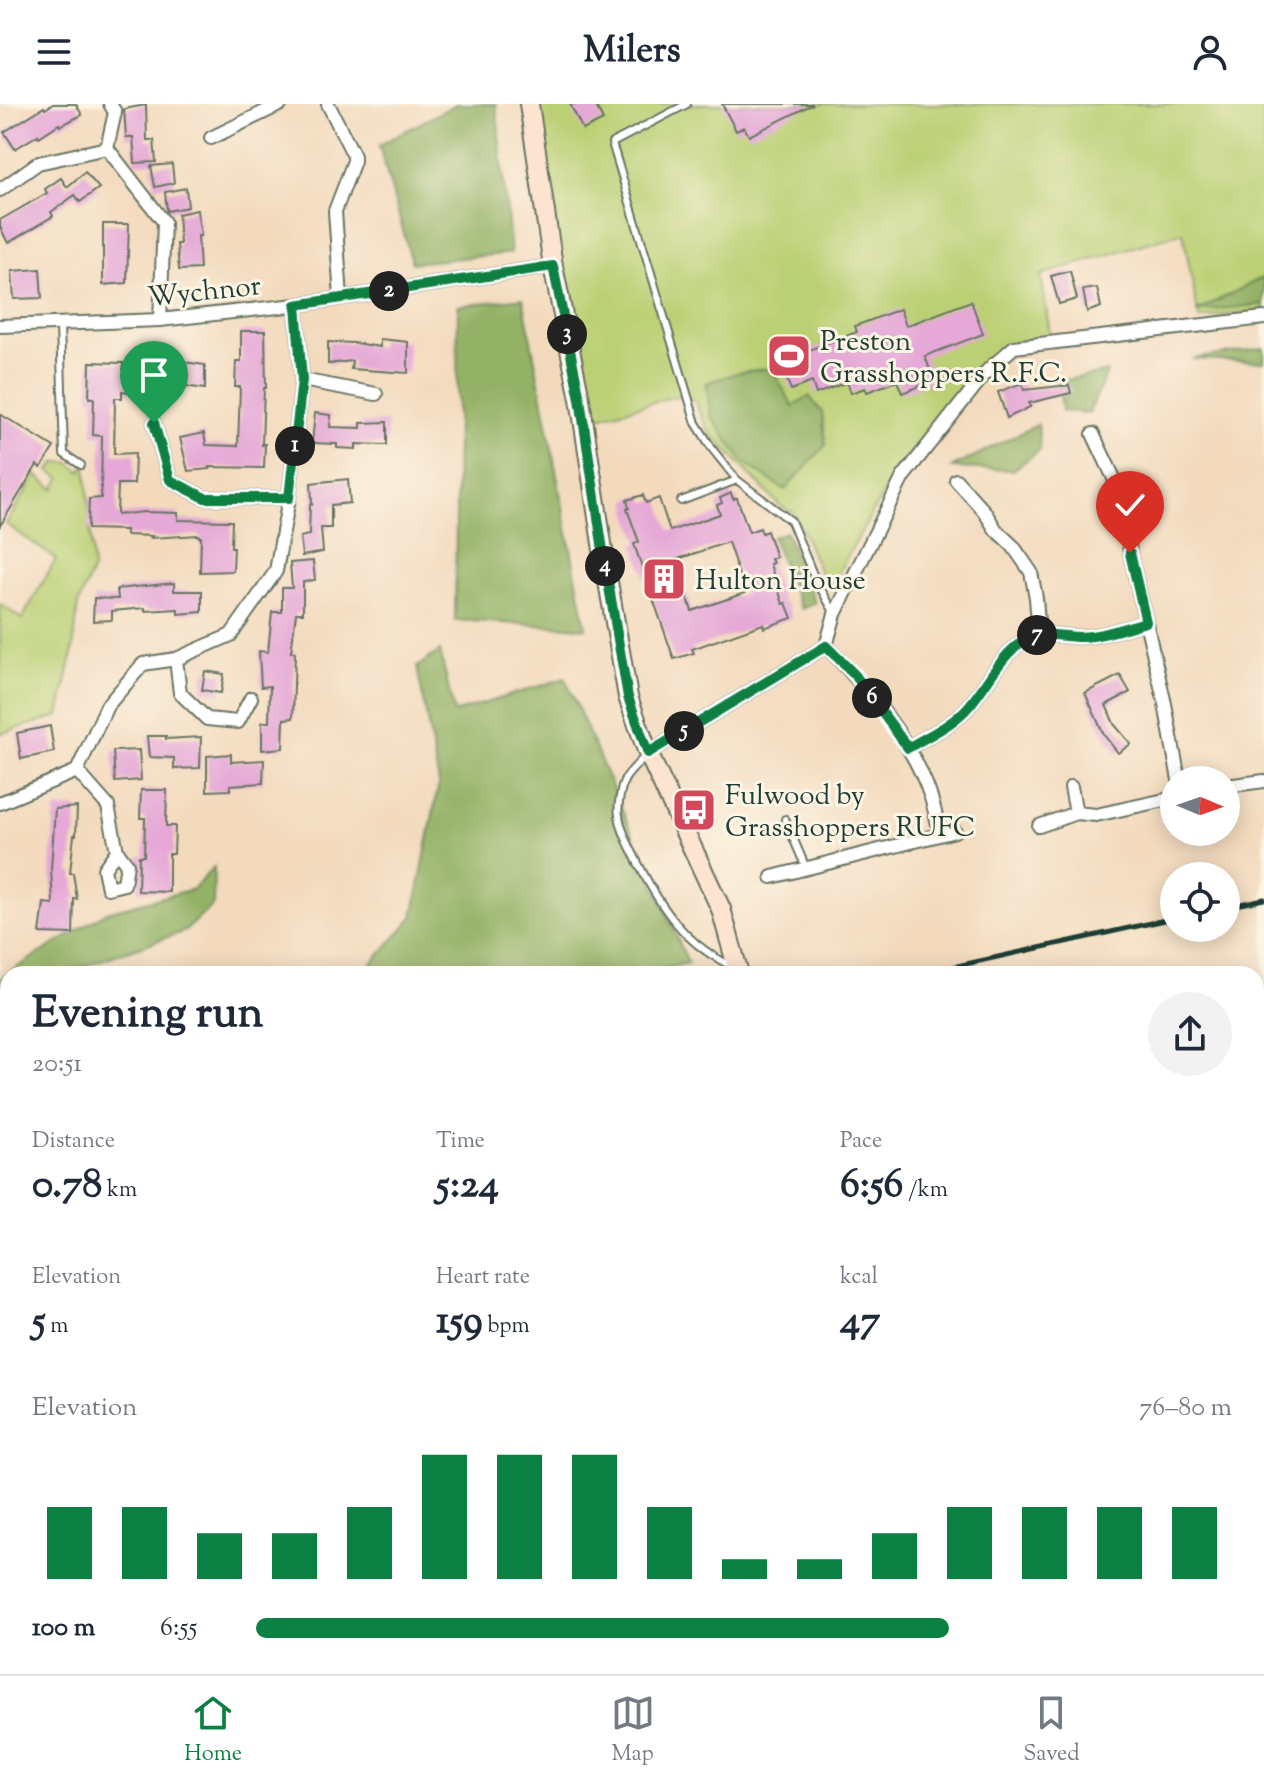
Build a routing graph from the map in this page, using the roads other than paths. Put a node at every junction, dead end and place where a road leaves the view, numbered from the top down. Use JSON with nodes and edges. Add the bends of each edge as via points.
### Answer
{"nodes":[{"id":1,"x":110,"y":104,"type":"edge"},
{"id":2,"x":281,"y":104,"type":"edge"},
{"id":3,"x":328,"y":104,"type":"edge"},
{"id":4,"x":529,"y":104,"type":"edge"},
{"id":5,"x":687,"y":104,"type":"edge"},
{"id":6,"x":211,"y":138,"type":"dead end"},
{"id":7,"x":107,"y":148,"type":"junction"},
{"id":8,"x":0,"y":190,"type":"edge"},
{"id":9,"x":553,"y":266,"type":"junction"},
{"id":10,"x":341,"y":298,"type":"junction"},
{"id":11,"x":296,"y":305,"type":"junction"},
{"id":12,"x":1264,"y":318,"type":"edge"},
{"id":13,"x":160,"y":320,"type":"junction"},
{"id":14,"x":60,"y":324,"type":"junction"},
{"id":15,"x":0,"y":326,"type":"edge"},
{"id":16,"x":302,"y":380,"type":"junction"},
{"id":17,"x":376,"y":394,"type":"dead end"},
{"id":18,"x":154,"y":423,"type":"dead end"},
{"id":19,"x":1093,"y":434,"type":"dead end"},
{"id":20,"x":81,"y":465,"type":"dead end"},
{"id":21,"x":737,"y":480,"type":"junction"},
{"id":22,"x":956,"y":480,"type":"dead end"},
{"id":23,"x":289,"y":498,"type":"junction"},
{"id":24,"x":681,"y":501,"type":"dead end"},
{"id":25,"x":835,"y":614,"type":"junction"},
{"id":26,"x":1146,"y":622,"type":"junction"},
{"id":27,"x":1039,"y":634,"type":"junction"},
{"id":28,"x":826,"y":646,"type":"junction"},
{"id":29,"x":176,"y":659,"type":"junction"},
{"id":30,"x":251,"y":698,"type":"dead end"},
{"id":31,"x":908,"y":748,"type":"junction"},
{"id":32,"x":648,"y":753,"type":"junction"},
{"id":33,"x":1176,"y":766,"type":"edge"},
{"id":34,"x":77,"y":771,"type":"junction"},
{"id":35,"x":1264,"y":781,"type":"edge"},
{"id":36,"x":1240,"y":784,"type":"edge"},
{"id":37,"x":1071,"y":787,"type":"dead end"},
{"id":38,"x":1160,"y":801,"type":"edge"},
{"id":39,"x":0,"y":803,"type":"edge"},
{"id":40,"x":1076,"y":813,"type":"junction"},
{"id":41,"x":785,"y":819,"type":"dead end"},
{"id":42,"x":1039,"y":826,"type":"dead end"},
{"id":43,"x":955,"y":831,"type":"dead end"},
{"id":44,"x":940,"y":834,"type":"junction"},
{"id":45,"x":117,"y":851,"type":"dead end"},
{"id":46,"x":806,"y":868,"type":"junction"},
{"id":47,"x":772,"y":877,"type":"dead end"},
{"id":48,"x":729,"y":966,"type":"edge"},
{"id":49,"x":737,"y":966,"type":"edge"}],
"edges":[{"from":1,"to":7,"type":"street","via":[[115,112]]},
{"from":2,"to":6,"type":"street"},
{"from":3,"to":10,"type":"street","via":[[354,156],[335,211]]},
{"from":4,"to":9,"type":"main road"},
{"from":5,"to":21,"type":"lane","via":[[612,143],[696,423]]},
{"from":7,"to":8,"type":"street","via":[[38,163]]},
{"from":7,"to":13,"type":"street","via":[[164,222]]},
{"from":9,"to":10,"type":"street","name":"Wychnor"},
{"from":9,"to":32,"type":"main road","via":[[628,697]]},
{"from":10,"to":11,"type":"street","name":"Wychnor"},
{"from":11,"to":13,"type":"street","name":"Wychnor"},
{"from":11,"to":16,"type":"street"},
{"from":12,"to":25,"type":"street","via":[[1014,347],[988,370],[903,477]]},
{"from":13,"to":14,"type":"street","name":"Wychnor"},
{"from":14,"to":15,"type":"street","name":"Wychnor"},
{"from":14,"to":20,"type":"lane","via":[[64,454]]},
{"from":16,"to":17,"type":"street"},
{"from":16,"to":23,"type":"street"},
{"from":18,"to":23,"type":"street","via":[[170,480],[205,498]]},
{"from":19,"to":26,"type":"street","via":[[1120,491]]},
{"from":21,"to":24,"type":"lane"},
{"from":21,"to":25,"type":"lane","via":[[791,521]]},
{"from":22,"to":27,"type":"street","via":[[1031,572]]},
{"from":23,"to":29,"type":"street","via":[[276,571],[231,635]]},
{"from":25,"to":28,"type":"street"},
{"from":26,"to":27,"type":"street","via":[[1103,635]]},
{"from":26,"to":33,"type":"street"},
{"from":27,"to":31,"type":"street","via":[[1002,660],[949,724]]},
{"from":28,"to":31,"type":"street","via":[[855,675]]},
{"from":28,"to":32,"type":"street"},
{"from":29,"to":30,"type":"street","via":[[180,693],[207,719],[238,722]]},
{"from":29,"to":34,"type":"street","via":[[143,664],[107,706]]},
{"from":31,"to":44,"type":"street","via":[[930,792]]},
{"from":32,"to":48,"type":"lane","via":[[624,781],[618,813],[629,844],[653,893],[681,929]]},
{"from":32,"to":49,"type":"main road","via":[[721,909]]},
{"from":34,"to":39,"type":"street"},
{"from":34,"to":45,"type":"street","via":[[108,806]]},
{"from":35,"to":36,"type":"street"},
{"from":37,"to":40,"type":"street"},
{"from":38,"to":40,"type":"street","via":[[1096,815]]},
{"from":40,"to":42,"type":"street"},
{"from":41,"to":46,"type":"lane"},
{"from":43,"to":44,"type":"street"},
{"from":44,"to":46,"type":"street"},
{"from":46,"to":47,"type":"street"}]}
